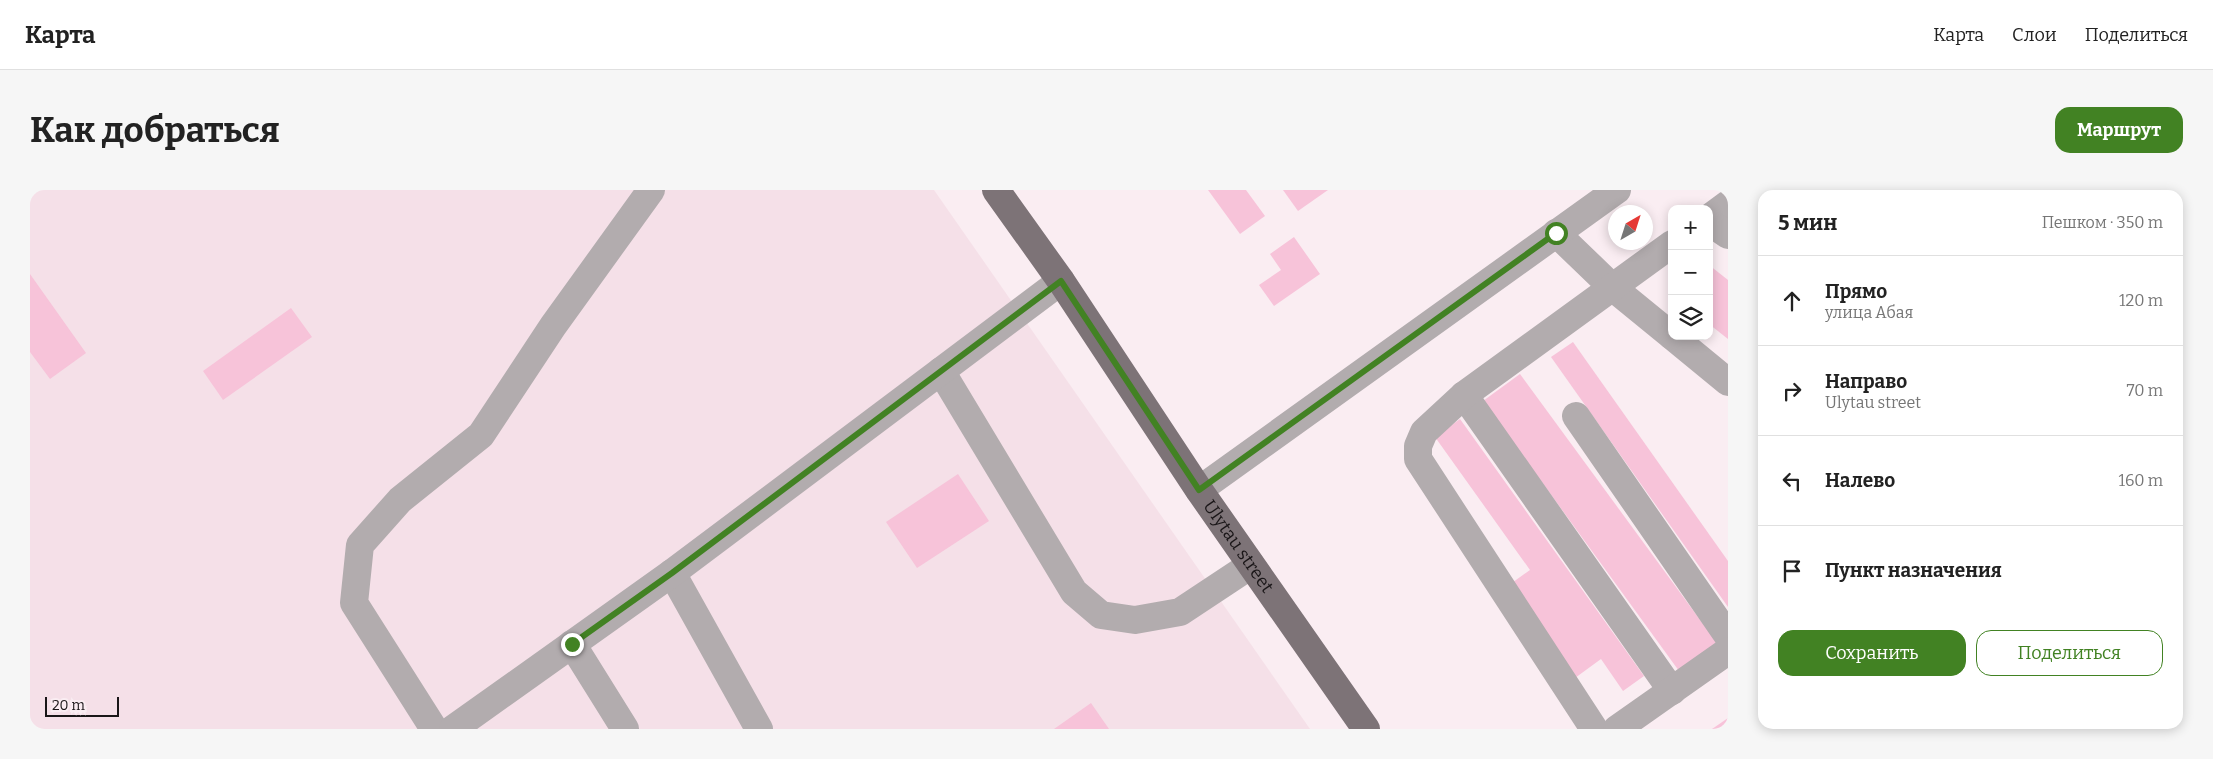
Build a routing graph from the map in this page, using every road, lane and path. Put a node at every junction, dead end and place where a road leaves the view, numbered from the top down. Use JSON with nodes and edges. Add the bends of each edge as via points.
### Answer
{"nodes":[{"id":1,"x":651,"y":190,"type":"edge"},
{"id":2,"x":996,"y":190,"type":"edge"},
{"id":3,"x":1617,"y":190,"type":"edge"},
{"id":4,"x":1728,"y":204,"type":"edge"},
{"id":5,"x":1713,"y":215,"type":"edge"},
{"id":6,"x":1713,"y":225,"type":"edge"},
{"id":7,"x":1556,"y":233,"type":"junction"},
{"id":8,"x":1728,"y":235,"type":"edge"},
{"id":9,"x":1668,"y":247,"type":"edge"},
{"id":10,"x":1061,"y":281,"type":"junction"},
{"id":11,"x":1612,"y":287,"type":"junction"},
{"id":12,"x":1668,"y":333,"type":"edge"},
{"id":13,"x":1677,"y":340,"type":"edge"},
{"id":14,"x":941,"y":371,"type":"junction"},
{"id":15,"x":1728,"y":382,"type":"edge"},
{"id":16,"x":1464,"y":394,"type":"junction"},
{"id":17,"x":1576,"y":416,"type":"dead end"},
{"id":18,"x":1199,"y":490,"type":"junction"},
{"id":19,"x":1251,"y":565,"type":"junction"},
{"id":20,"x":672,"y":573,"type":"junction"},
{"id":21,"x":1728,"y":636,"type":"edge"},
{"id":22,"x":572,"y":644,"type":"junction"},
{"id":23,"x":1728,"y":651,"type":"edge"},
{"id":24,"x":1672,"y":691,"type":"junction"},
{"id":25,"x":434,"y":729,"type":"edge"},
{"id":26,"x":453,"y":729,"type":"edge"},
{"id":27,"x":625,"y":729,"type":"edge"},
{"id":28,"x":759,"y":729,"type":"edge"},
{"id":29,"x":1366,"y":729,"type":"edge"},
{"id":30,"x":1594,"y":729,"type":"edge"},
{"id":31,"x":1617,"y":729,"type":"edge"}],
"edges":[{"from":1,"to":25,"type":"street","via":[[553,326],[481,435],[400,500],[360,546],[354,603]]},
{"from":2,"to":10,"type":"main road","name":"Ulytau street"},
{"from":3,"to":7,"type":"street"},
{"from":4,"to":5,"type":"street"},
{"from":6,"to":8,"type":"street"},
{"from":7,"to":11,"type":"street"},
{"from":7,"to":18,"type":"street"},
{"from":9,"to":11,"type":"street"},
{"from":10,"to":14,"type":"street"},
{"from":10,"to":18,"type":"main road","name":"Ulytau street"},
{"from":11,"to":12,"type":"street"},
{"from":11,"to":16,"type":"street"},
{"from":13,"to":15,"type":"street"},
{"from":14,"to":19,"type":"street","via":[[1074,592],[1101,615],[1135,620],[1180,612]]},
{"from":14,"to":20,"type":"street"},
{"from":16,"to":24,"type":"street"},
{"from":16,"to":30,"type":"street","via":[[1424,432],[1418,446],[1418,459]]},
{"from":17,"to":21,"type":"street"},
{"from":18,"to":19,"type":"main road","name":"Ulytau street"},
{"from":19,"to":29,"type":"main road","name":"Ulytau street"},
{"from":20,"to":22,"type":"street"},
{"from":20,"to":28,"type":"street"},
{"from":22,"to":26,"type":"street"},
{"from":22,"to":27,"type":"street"},
{"from":23,"to":24,"type":"street"},
{"from":24,"to":31,"type":"street"}]}
